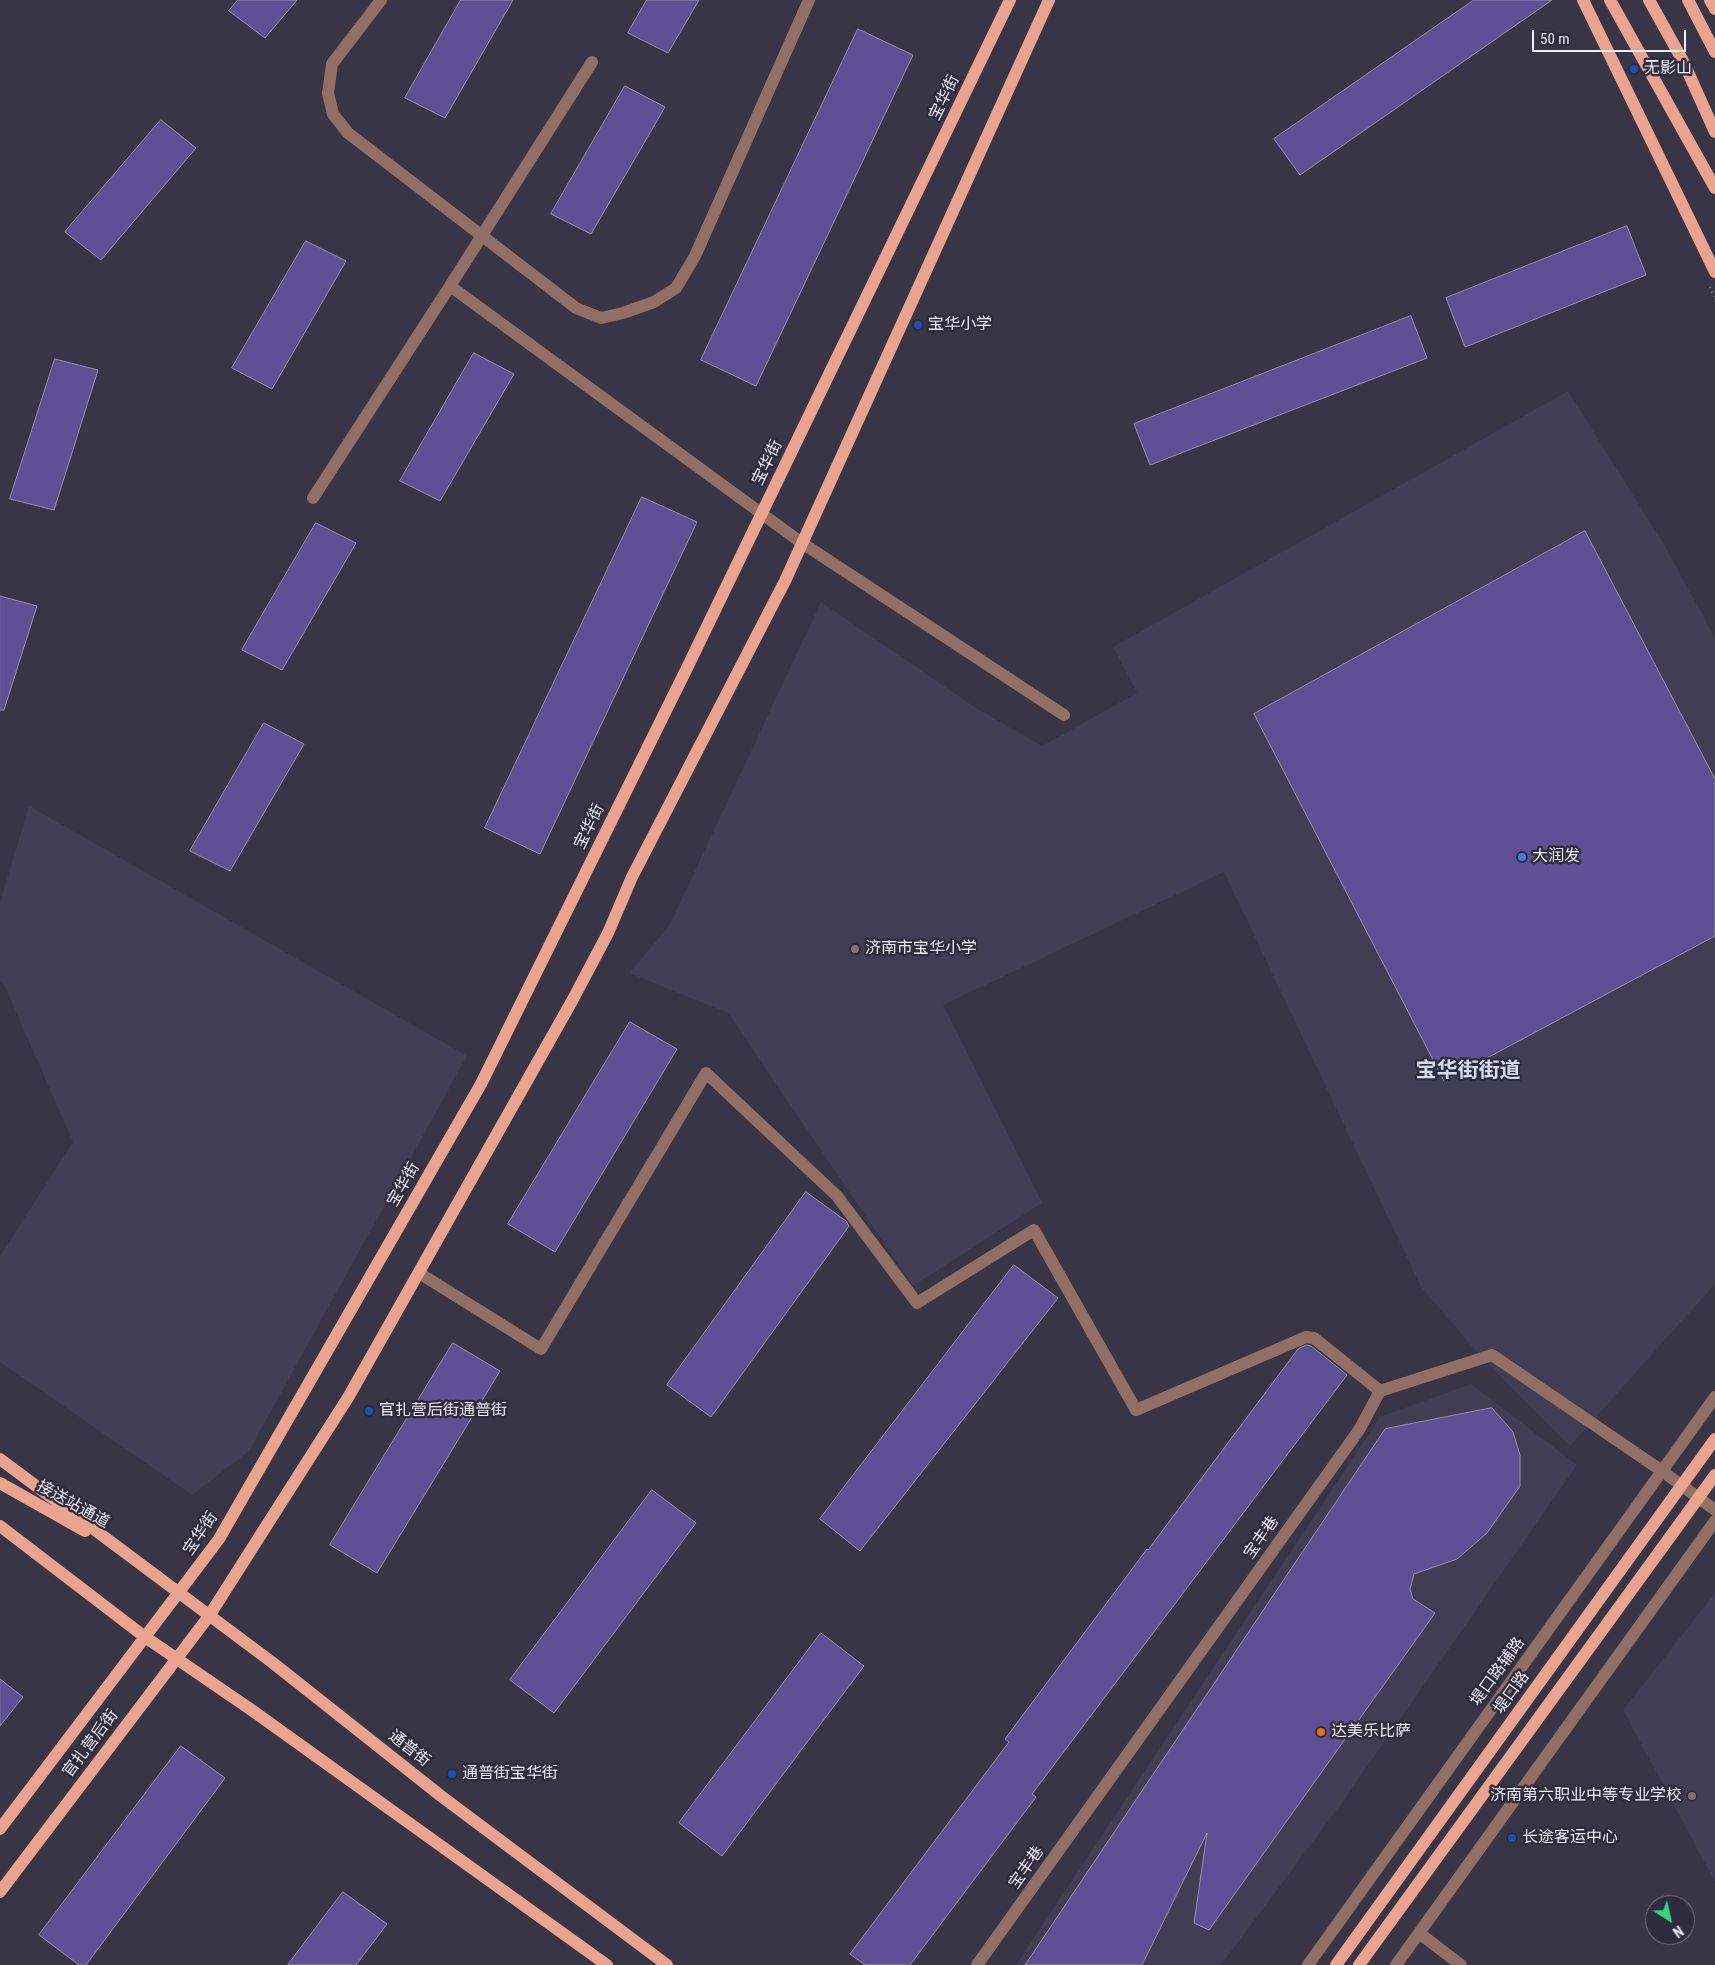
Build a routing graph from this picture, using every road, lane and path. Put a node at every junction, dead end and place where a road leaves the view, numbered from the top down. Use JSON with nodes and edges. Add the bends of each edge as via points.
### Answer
{"nodes":[{"id":1,"x":381,"y":0,"type":"edge"},
{"id":2,"x":808,"y":0,"type":"edge"},
{"id":3,"x":1010,"y":0,"type":"edge"},
{"id":4,"x":1049,"y":0,"type":"edge"},
{"id":5,"x":1583,"y":0,"type":"edge"},
{"id":6,"x":1610,"y":0,"type":"edge"},
{"id":7,"x":1649,"y":0,"type":"edge"},
{"id":8,"x":1688,"y":0,"type":"edge"},
{"id":9,"x":1710,"y":0,"type":"edge"},
{"id":10,"x":1715,"y":9,"type":"edge"},
{"id":11,"x":1715,"y":52,"type":"edge"},
{"id":12,"x":592,"y":62,"type":"dead end"},
{"id":13,"x":1715,"y":132,"type":"edge"},
{"id":14,"x":1715,"y":188,"type":"edge"},
{"id":15,"x":482,"y":236,"type":"junction"},
{"id":16,"x":1715,"y":272,"type":"edge"},
{"id":17,"x":450,"y":286,"type":"junction"},
{"id":18,"x":313,"y":498,"type":"dead end"},
{"id":19,"x":761,"y":514,"type":"junction"},
{"id":20,"x":802,"y":543,"type":"junction"},
{"id":21,"x":1064,"y":715,"type":"dead end"},
{"id":22,"x":419,"y":1273,"type":"junction"},
{"id":23,"x":1380,"y":1391,"type":"junction"},
{"id":24,"x":1715,"y":1397,"type":"edge"},
{"id":25,"x":1715,"y":1439,"type":"edge"},
{"id":26,"x":0,"y":1459,"type":"edge"},
{"id":27,"x":1662,"y":1471,"type":"junction"},
{"id":28,"x":1715,"y":1475,"type":"edge"},
{"id":29,"x":0,"y":1483,"type":"edge"},
{"id":30,"x":1681,"y":1486,"type":"junction"},
{"id":31,"x":1698,"y":1499,"type":"junction"},
{"id":32,"x":1715,"y":1510,"type":"edge"},
{"id":33,"x":1715,"y":1521,"type":"edge"},
{"id":34,"x":0,"y":1526,"type":"edge"},
{"id":35,"x":131,"y":1556,"type":"junction"},
{"id":36,"x":179,"y":1594,"type":"junction"},
{"id":37,"x":208,"y":1616,"type":"junction"},
{"id":38,"x":145,"y":1637,"type":"junction"},
{"id":39,"x":176,"y":1659,"type":"junction"},
{"id":40,"x":0,"y":1829,"type":"edge"},
{"id":41,"x":0,"y":1892,"type":"edge"},
{"id":42,"x":1419,"y":1933,"type":"junction"},
{"id":43,"x":607,"y":1965,"type":"edge"},
{"id":44,"x":667,"y":1965,"type":"edge"},
{"id":45,"x":978,"y":1965,"type":"edge"},
{"id":46,"x":1308,"y":1965,"type":"edge"},
{"id":47,"x":1336,"y":1965,"type":"edge"},
{"id":48,"x":1360,"y":1965,"type":"edge"},
{"id":49,"x":1396,"y":1965,"type":"edge"},
{"id":50,"x":1461,"y":1965,"type":"edge"}],
"edges":[{"from":1,"to":15,"type":"street","via":[[332,64],[328,94],[333,114],[348,133]]},
{"from":2,"to":15,"type":"street","via":[[695,256],[676,288],[654,302],[601,318],[576,308]]},
{"from":3,"to":19,"type":"main road","name":"宝华街"},
{"from":4,"to":20,"type":"main road"},
{"from":5,"to":16,"type":"main road"},
{"from":6,"to":14,"type":"main road"},
{"from":7,"to":13,"type":"main road","via":[[1683,61]]},
{"from":8,"to":11,"type":"main road"},
{"from":9,"to":10,"type":"main road"},
{"from":12,"to":15,"type":"street"},
{"from":15,"to":17,"type":"street"},
{"from":17,"to":18,"type":"street"},
{"from":17,"to":19,"type":"street"},
{"from":19,"to":20,"type":"street"},
{"from":19,"to":36,"type":"main road","name":"宝华街","via":[[481,1084],[219,1540]]},
{"from":20,"to":21,"type":"street"},
{"from":20,"to":22,"type":"main road","via":[[632,877],[608,933]]},
{"from":22,"to":23,"type":"street","via":[[541,1348],[706,1073],[837,1196],[917,1303],[1034,1230],[1136,1410],[1306,1337],[1314,1338]]},
{"from":22,"to":37,"type":"main road","via":[[349,1396]]},
{"from":23,"to":27,"type":"street","via":[[1492,1355]]},
{"from":23,"to":45,"type":"street","name":"宝丰巷","via":[[1359,1430]]},
{"from":24,"to":27,"type":"street","name":"堤口路辅路"},
{"from":25,"to":30,"type":"main road","name":"堤口路"},
{"from":26,"to":35,"type":"main road"},
{"from":27,"to":30,"type":"street"},
{"from":27,"to":46,"type":"street","name":"堤口路辅路"},
{"from":28,"to":31,"type":"main road"},
{"from":29,"to":35,"type":"main road","name":"接送站通道"},
{"from":30,"to":31,"type":"street"},
{"from":30,"to":47,"type":"main road","name":"堤口路"},
{"from":31,"to":32,"type":"street"},
{"from":31,"to":48,"type":"main road"},
{"from":33,"to":42,"type":"street"},
{"from":34,"to":38,"type":"main road"},
{"from":35,"to":36,"type":"main road","name":"通普街"},
{"from":36,"to":37,"type":"main road","name":"通普街"},
{"from":36,"to":38,"type":"main road","name":"宝华街"},
{"from":37,"to":39,"type":"main road","name":"官扎营后街"},
{"from":37,"to":44,"type":"main road","name":"通普街"},
{"from":38,"to":39,"type":"main road"},
{"from":38,"to":40,"type":"main road","name":"官扎营后街"},
{"from":39,"to":41,"type":"main road","name":"官扎营后街"},
{"from":39,"to":43,"type":"main road"},
{"from":42,"to":49,"type":"street"},
{"from":42,"to":50,"type":"street"}]}
